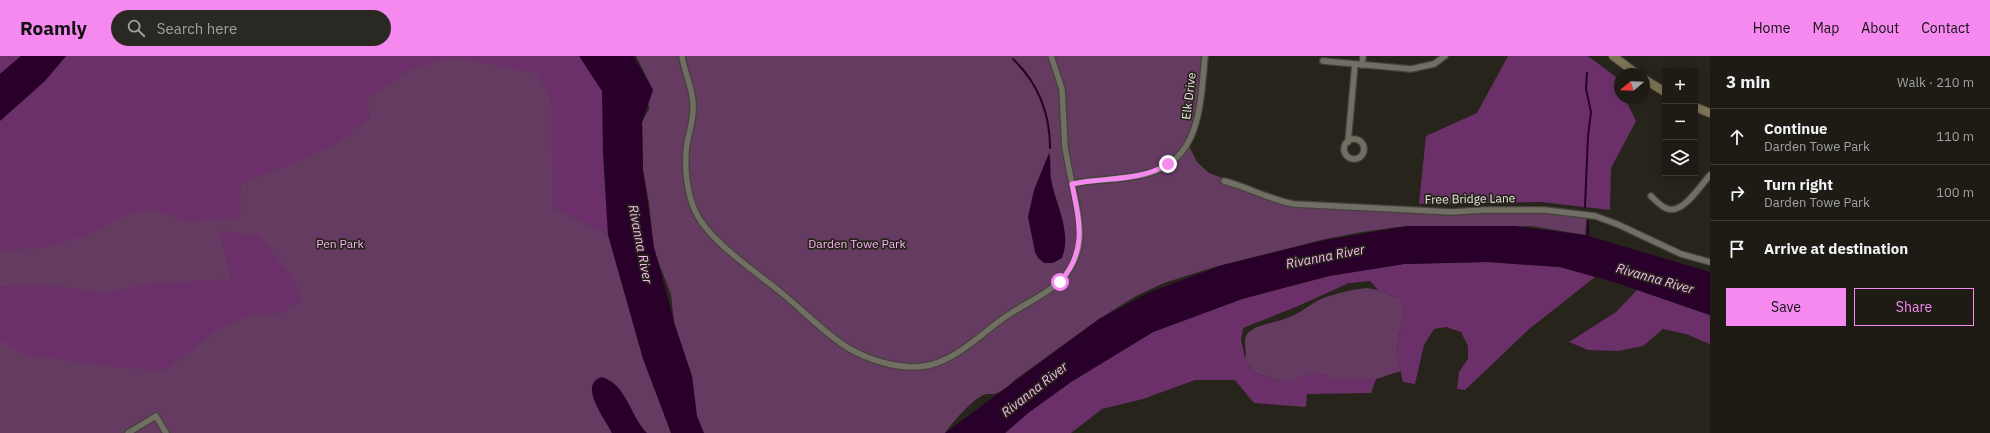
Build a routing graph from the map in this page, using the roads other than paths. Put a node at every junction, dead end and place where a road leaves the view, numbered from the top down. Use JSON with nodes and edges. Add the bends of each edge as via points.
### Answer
{"nodes":[{"id":1,"x":682,"y":56,"type":"edge"},
{"id":2,"x":1051,"y":56,"type":"edge"},
{"id":3,"x":1205,"y":56,"type":"edge"},
{"id":4,"x":1363,"y":56,"type":"edge"},
{"id":5,"x":1446,"y":56,"type":"edge"},
{"id":6,"x":1613,"y":56,"type":"edge"},
{"id":7,"x":1323,"y":61,"type":"dead end"},
{"id":8,"x":1355,"y":64,"type":"junction"},
{"id":9,"x":1362,"y":65,"type":"junction"},
{"id":10,"x":1629,"y":68,"type":"edge"},
{"id":11,"x":1650,"y":83,"type":"edge"},
{"id":12,"x":1662,"y":90,"type":"edge"},
{"id":13,"x":1698,"y":108,"type":"edge"},
{"id":14,"x":1710,"y":112,"type":"edge"},
{"id":15,"x":1348,"y":142,"type":"dead end"},
{"id":16,"x":1710,"y":175,"type":"edge"},
{"id":17,"x":1224,"y":182,"type":"dead end"},
{"id":18,"x":1072,"y":184,"type":"junction"},
{"id":19,"x":1651,"y":196,"type":"dead end"},
{"id":20,"x":1710,"y":262,"type":"edge"},
{"id":21,"x":128,"y":433,"type":"edge"},
{"id":22,"x":166,"y":433,"type":"edge"}],
"edges":[{"from":1,"to":18,"type":"street","via":[[693,104],[686,158],[688,188],[696,213],[726,247],[832,336],[852,350],[879,361],[918,367],[946,359],[1060,282],[1075,260],[1080,237]]},
{"from":2,"to":18,"type":"street","via":[[1062,89],[1065,148]]},
{"from":3,"to":18,"type":"street","name":"Elk Drive","via":[[1198,120],[1191,138],[1176,157],[1153,172]]},
{"from":4,"to":9,"type":"street"},
{"from":5,"to":9,"type":"street","via":[[1426,67],[1411,70]]},
{"from":6,"to":10,"type":"main road"},
{"from":7,"to":8,"type":"street"},
{"from":8,"to":9,"type":"street"},
{"from":8,"to":15,"type":"street"},
{"from":11,"to":12,"type":"main road"},
{"from":13,"to":14,"type":"main road"},
{"from":16,"to":19,"type":"street","via":[[1684,206],[1676,209],[1669,210]]},
{"from":17,"to":20,"type":"street","name":"Free Bridge Lane","via":[[1273,199],[1304,205],[1452,212],[1522,210],[1595,216],[1681,254]]},
{"from":21,"to":22,"type":"street","via":[[156,416]]}]}
